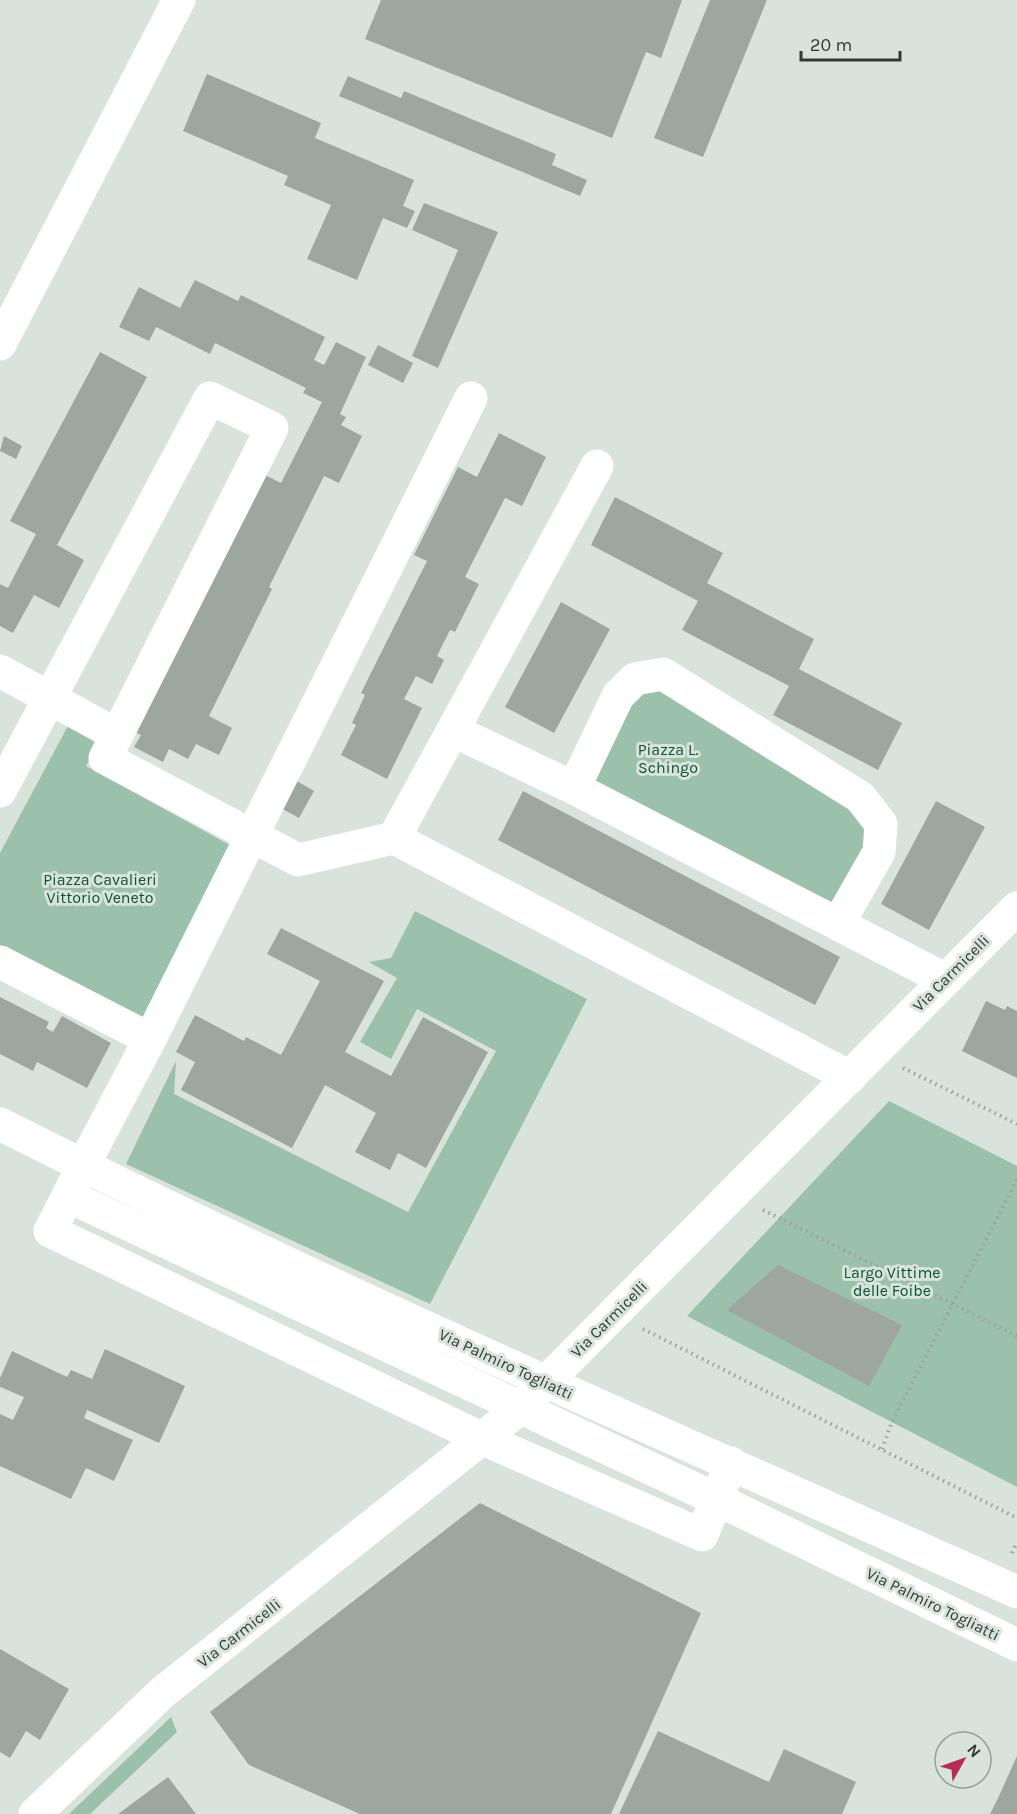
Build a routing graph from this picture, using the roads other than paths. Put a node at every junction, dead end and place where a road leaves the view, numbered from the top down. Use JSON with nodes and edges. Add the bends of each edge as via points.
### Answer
{"nodes":[{"id":1,"x":179,"y":0,"type":"edge"},
{"id":2,"x":0,"y":344,"type":"edge"},
{"id":3,"x":471,"y":398,"type":"dead end"},
{"id":4,"x":597,"y":466,"type":"dead end"},
{"id":5,"x":0,"y":671,"type":"edge"},
{"id":6,"x":49,"y":700,"type":"junction"},
{"id":7,"x":454,"y":731,"type":"junction"},
{"id":8,"x":117,"y":735,"type":"junction"},
{"id":9,"x":574,"y":788,"type":"junction"},
{"id":10,"x":0,"y":791,"type":"edge"},
{"id":11,"x":252,"y":837,"type":"junction"},
{"id":12,"x":394,"y":838,"type":"junction"},
{"id":13,"x":1017,"y":908,"type":"edge"},
{"id":14,"x":838,"y":924,"type":"junction"},
{"id":15,"x":0,"y":962,"type":"edge"},
{"id":16,"x":944,"y":979,"type":"junction"},
{"id":17,"x":150,"y":1039,"type":"junction"},
{"id":18,"x":850,"y":1077,"type":"junction"},
{"id":19,"x":0,"y":1124,"type":"edge"},
{"id":20,"x":83,"y":1166,"type":"junction"},
{"id":21,"x":68,"y":1196,"type":"junction"},
{"id":22,"x":544,"y":1383,"type":"junction"},
{"id":23,"x":519,"y":1409,"type":"junction"},
{"id":24,"x":483,"y":1438,"type":"junction"},
{"id":25,"x":731,"y":1462,"type":"junction"},
{"id":26,"x":716,"y":1499,"type":"junction"},
{"id":27,"x":1017,"y":1592,"type":"edge"},
{"id":28,"x":1017,"y":1644,"type":"edge"},
{"id":29,"x":35,"y":1814,"type":"edge"}],
"edges":[{"from":1,"to":2,"type":"street"},
{"from":3,"to":11,"type":"street"},
{"from":4,"to":7,"type":"street"},
{"from":5,"to":6,"type":"street"},
{"from":6,"to":8,"type":"street"},
{"from":6,"to":8,"type":"street","via":[[210,398],[272,428]]},
{"from":6,"to":10,"type":"street"},
{"from":7,"to":9,"type":"street"},
{"from":7,"to":12,"type":"street"},
{"from":8,"to":11,"type":"street","via":[[105,758]]},
{"from":9,"to":14,"type":"street"},
{"from":9,"to":14,"type":"street","via":[[618,696],[635,679],[663,674],[860,797],[881,824],[879,852]]},
{"from":11,"to":12,"type":"street","via":[[298,860]]},
{"from":11,"to":17,"type":"street"},
{"from":12,"to":18,"type":"street"},
{"from":13,"to":16,"type":"street","name":"Via Carmicelli"},
{"from":14,"to":16,"type":"street"},
{"from":15,"to":17,"type":"street"},
{"from":16,"to":18,"type":"street","name":"Via Carmicelli"},
{"from":17,"to":20,"type":"street"},
{"from":18,"to":22,"type":"street","name":"Via Carmicelli"},
{"from":19,"to":20,"type":"street","name":"Via Palmiro Togliatti"},
{"from":20,"to":21,"type":"street"},
{"from":20,"to":22,"type":"street","name":"Via Palmiro Togliatti"},
{"from":21,"to":23,"type":"street","name":"Via Palmiro Togliatti"},
{"from":21,"to":24,"type":"street","via":[[50,1231]]},
{"from":22,"to":23,"type":"street","name":"Via Carmicelli"},
{"from":22,"to":25,"type":"street","name":"Via Palmiro Togliatti"},
{"from":23,"to":24,"type":"street","name":"Via Carmicelli"},
{"from":23,"to":26,"type":"street","name":"Via Palmiro Togliatti"},
{"from":24,"to":26,"type":"street","via":[[702,1535]]},
{"from":24,"to":29,"type":"street","name":"Via Carmicelli","via":[[163,1692]]},
{"from":25,"to":26,"type":"street"},
{"from":25,"to":27,"type":"street","name":"Via Palmiro Togliatti"},
{"from":26,"to":28,"type":"street","name":"Via Palmiro Togliatti"}]}
